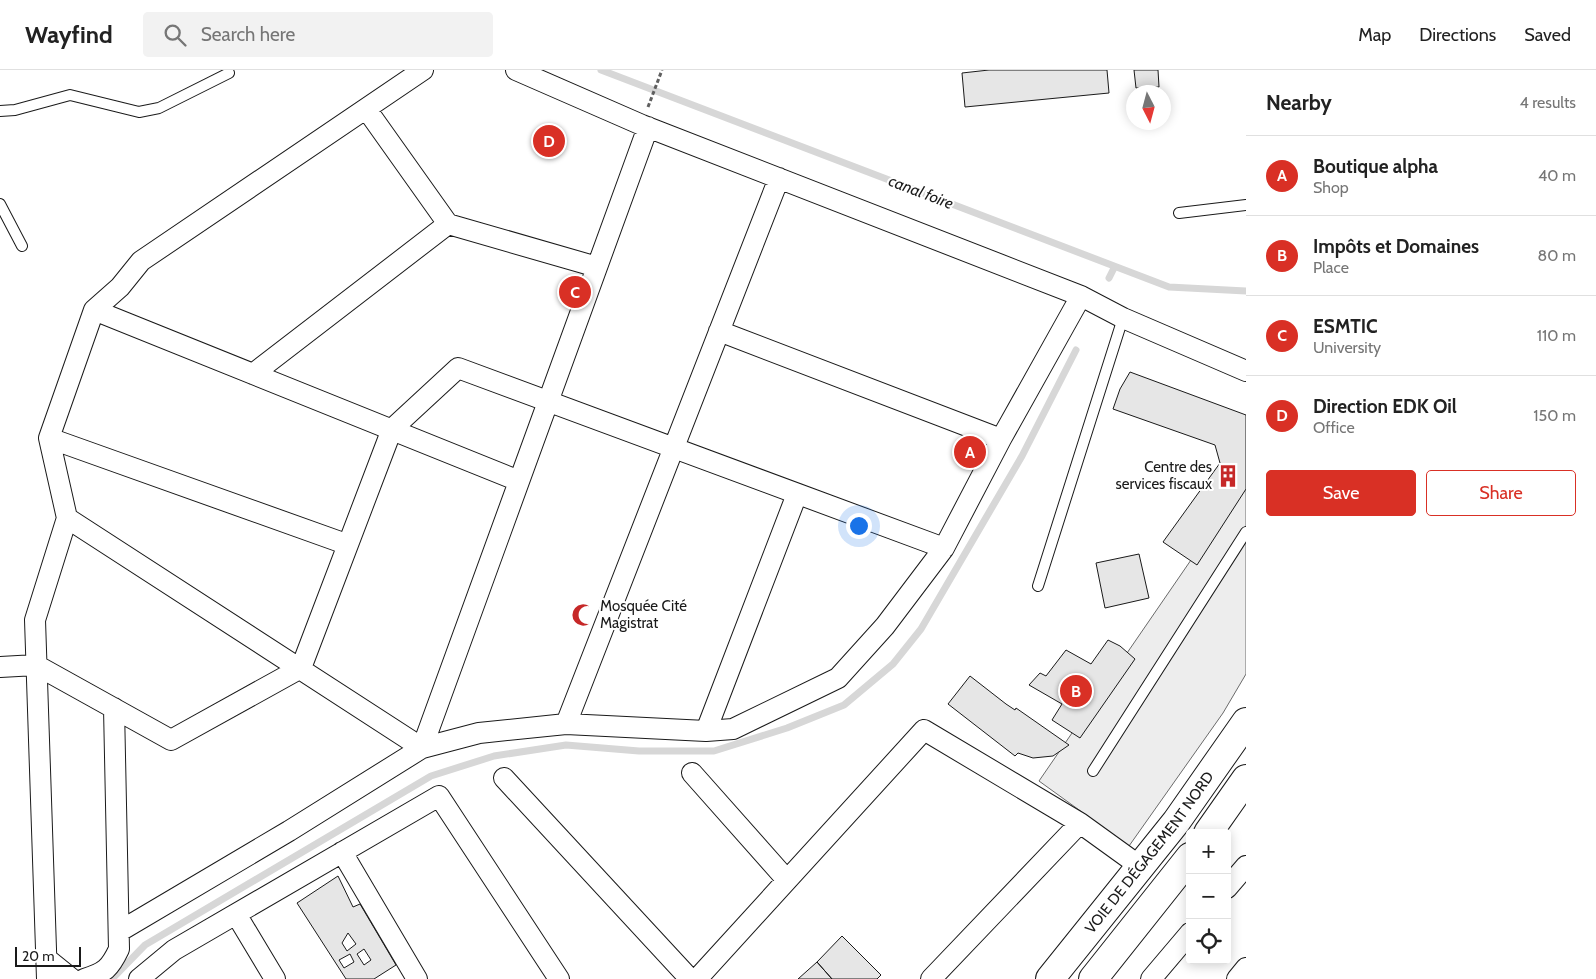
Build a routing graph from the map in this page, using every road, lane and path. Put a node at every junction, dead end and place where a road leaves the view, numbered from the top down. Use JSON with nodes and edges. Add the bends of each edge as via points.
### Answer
{"nodes":[{"id":1,"x":423,"y":70,"type":"edge"},
{"id":2,"x":516,"y":70,"type":"edge"},
{"id":3,"x":662,"y":70,"type":"edge"},
{"id":4,"x":228,"y":73,"type":"dead end"},
{"id":5,"x":367,"y":110,"type":"junction"},
{"id":6,"x":0,"y":111,"type":"edge"},
{"id":7,"x":648,"y":119,"type":"junction"},
{"id":8,"x":779,"y":178,"type":"junction"},
{"id":9,"x":0,"y":204,"type":"edge"},
{"id":10,"x":1246,"y":205,"type":"edge"},
{"id":11,"x":1179,"y":213,"type":"dead end"},
{"id":12,"x":448,"y":224,"type":"junction"},
{"id":13,"x":22,"y":246,"type":"dead end"},
{"id":14,"x":597,"y":268,"type":"junction"},
{"id":15,"x":1081,"y":296,"type":"junction"},
{"id":16,"x":94,"y":310,"type":"junction"},
{"id":17,"x":1124,"y":318,"type":"junction"},
{"id":18,"x":719,"y":331,"type":"junction"},
{"id":19,"x":1246,"y":371,"type":"edge"},
{"id":20,"x":253,"y":374,"type":"junction"},
{"id":21,"x":548,"y":401,"type":"junction"},
{"id":22,"x":392,"y":429,"type":"junction"},
{"id":23,"x":49,"y":438,"type":"junction"},
{"id":24,"x":1001,"y":439,"type":"junction"},
{"id":25,"x":674,"y":447,"type":"junction"},
{"id":26,"x":519,"y":481,"type":"junction"},
{"id":27,"x":797,"y":494,"type":"junction"},
{"id":28,"x":67,"y":518,"type":"junction"},
{"id":29,"x":1246,"y":532,"type":"edge"},
{"id":30,"x":346,"y":544,"type":"junction"},
{"id":31,"x":944,"y":548,"type":"junction"},
{"id":32,"x":1038,"y":586,"type":"dead end"},
{"id":33,"x":36,"y":665,"type":"junction"},
{"id":34,"x":0,"y":667,"type":"edge"},
{"id":35,"x":301,"y":668,"type":"junction"},
{"id":36,"x":114,"y":708,"type":"junction"},
{"id":37,"x":1246,"y":722,"type":"edge"},
{"id":38,"x":566,"y":724,"type":"junction"},
{"id":39,"x":706,"y":731,"type":"junction"},
{"id":40,"x":422,"y":748,"type":"junction"},
{"id":41,"x":1093,"y":771,"type":"dead end"},
{"id":42,"x":692,"y":772,"type":"dead end"},
{"id":43,"x":504,"y":778,"type":"dead end"},
{"id":44,"x":1246,"y":779,"type":"edge"},
{"id":45,"x":1080,"y":823,"type":"junction"},
{"id":46,"x":1211,"y":829,"type":"edge"},
{"id":47,"x":342,"y":852,"type":"junction"},
{"id":48,"x":1186,"y":863,"type":"edge"},
{"id":49,"x":1246,"y":866,"type":"edge"},
{"id":50,"x":1141,"y":867,"type":"junction"},
{"id":51,"x":786,"y":879,"type":"junction"},
{"id":52,"x":1231,"y":883,"type":"edge"},
{"id":53,"x":236,"y":914,"type":"junction"},
{"id":54,"x":120,"y":931,"type":"junction"},
{"id":55,"x":1186,"y":938,"type":"edge"},
{"id":56,"x":46,"y":958,"type":"junction"},
{"id":57,"x":1246,"y":968,"type":"edge"},
{"id":58,"x":47,"y":979,"type":"edge"},
{"id":59,"x":72,"y":979,"type":"edge"},
{"id":60,"x":84,"y":979,"type":"edge"},
{"id":61,"x":139,"y":979,"type":"edge"},
{"id":62,"x":275,"y":979,"type":"edge"},
{"id":63,"x":417,"y":979,"type":"edge"},
{"id":64,"x":559,"y":979,"type":"edge"},
{"id":65,"x":690,"y":979,"type":"edge"},
{"id":66,"x":697,"y":979,"type":"edge"},
{"id":67,"x":931,"y":979,"type":"edge"},
{"id":68,"x":1050,"y":979,"type":"edge"},
{"id":69,"x":1093,"y":979,"type":"edge"},
{"id":70,"x":1150,"y":979,"type":"edge"},
{"id":71,"x":1237,"y":979,"type":"edge"}],
"edges":[{"from":1,"to":5,"type":"street"},
{"from":2,"to":7,"type":"street"},
{"from":3,"to":7,"type":"path"},
{"from":4,"to":6,"type":"lane","via":[[159,108],[139,112],[70,95],[16,110]]},
{"from":5,"to":12,"type":"street"},
{"from":5,"to":16,"type":"street","via":[[140,261],[120,287]]},
{"from":7,"to":8,"type":"street"},
{"from":7,"to":14,"type":"street"},
{"from":8,"to":15,"type":"street"},
{"from":8,"to":18,"type":"street"},
{"from":9,"to":13,"type":"lane"},
{"from":10,"to":11,"type":"lane"},
{"from":12,"to":14,"type":"street"},
{"from":12,"to":20,"type":"street"},
{"from":14,"to":21,"type":"street"},
{"from":15,"to":17,"type":"street"},
{"from":15,"to":24,"type":"street"},
{"from":16,"to":20,"type":"street"},
{"from":16,"to":23,"type":"street"},
{"from":17,"to":19,"type":"street"},
{"from":17,"to":32,"type":"lane"},
{"from":18,"to":24,"type":"street"},
{"from":18,"to":25,"type":"street"},
{"from":20,"to":22,"type":"street"},
{"from":21,"to":22,"type":"street","via":[[458,368]]},
{"from":21,"to":25,"type":"street"},
{"from":21,"to":26,"type":"street"},
{"from":22,"to":26,"type":"street"},
{"from":22,"to":30,"type":"street"},
{"from":23,"to":28,"type":"street"},
{"from":23,"to":30,"type":"street"},
{"from":24,"to":31,"type":"street"},
{"from":25,"to":27,"type":"street"},
{"from":25,"to":38,"type":"street"},
{"from":26,"to":40,"type":"street"},
{"from":27,"to":31,"type":"street"},
{"from":27,"to":39,"type":"street"},
{"from":28,"to":33,"type":"street","via":[[34,620]]},
{"from":28,"to":35,"type":"street"},
{"from":29,"to":41,"type":"lane"},
{"from":30,"to":35,"type":"street"},
{"from":31,"to":39,"type":"street","via":[[886,626],[838,678],[733,729]]},
{"from":33,"to":34,"type":"street"},
{"from":33,"to":36,"type":"street"},
{"from":33,"to":56,"type":"street"},
{"from":35,"to":36,"type":"street","via":[[171,740]]},
{"from":35,"to":40,"type":"street"},
{"from":36,"to":54,"type":"street"},
{"from":37,"to":50,"type":"highway","name":"VOIE DE DÉGAGEMENT NORD"},
{"from":38,"to":39,"type":"street"},
{"from":38,"to":40,"type":"street","via":[[479,733]]},
{"from":40,"to":54,"type":"street"},
{"from":42,"to":51,"type":"street"},
{"from":43,"to":65,"type":"street"},
{"from":44,"to":46,"type":"highway"},
{"from":45,"to":50,"type":"street"},
{"from":45,"to":51,"type":"street","via":[[924,730]]},
{"from":45,"to":67,"type":"street"},
{"from":47,"to":53,"type":"street"},
{"from":47,"to":63,"type":"street"},
{"from":47,"to":64,"type":"street","via":[[439,796]]},
{"from":48,"to":69,"type":"highway"},
{"from":49,"to":52,"type":"street"},
{"from":50,"to":68,"type":"highway","name":"VOIE DE DÉGAGEMENT NORD"},
{"from":51,"to":66,"type":"street"},
{"from":53,"to":61,"type":"street","via":[[174,950]]},
{"from":53,"to":62,"type":"street"},
{"from":54,"to":60,"type":"street","via":[[119,949],[112,963],[101,974]]},
{"from":55,"to":70,"type":"street"},
{"from":56,"to":58,"type":"street"},
{"from":56,"to":59,"type":"street"},
{"from":57,"to":71,"type":"street"}]}
